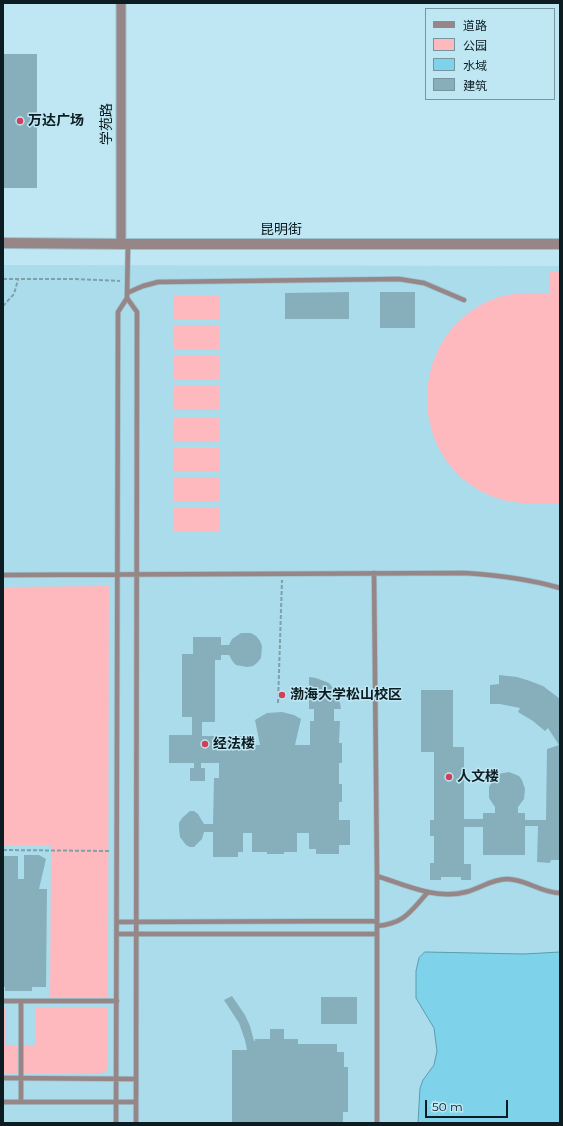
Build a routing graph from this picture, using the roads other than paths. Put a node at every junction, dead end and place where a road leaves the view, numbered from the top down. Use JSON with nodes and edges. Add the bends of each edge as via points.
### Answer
{"nodes":[{"id":1,"x":121,"y":3,"type":"edge"},
{"id":2,"x":3,"y":243,"type":"edge"},
{"id":3,"x":125,"y":244,"type":"junction"},
{"id":4,"x":560,"y":244,"type":"edge"},
{"id":5,"x":128,"y":292,"type":"junction"},
{"id":6,"x":127,"y":298,"type":"junction"},
{"id":7,"x":464,"y":300,"type":"dead end"},
{"id":8,"x":374,"y":573,"type":"junction"},
{"id":9,"x":117,"y":574,"type":"junction"},
{"id":10,"x":137,"y":574,"type":"junction"},
{"id":11,"x":3,"y":575,"type":"edge"},
{"id":12,"x":560,"y":588,"type":"edge"},
{"id":13,"x":377,"y":876,"type":"junction"},
{"id":14,"x":428,"y":892,"type":"junction"},
{"id":15,"x":560,"y":893,"type":"edge"},
{"id":16,"x":117,"y":922,"type":"junction"},
{"id":17,"x":137,"y":922,"type":"junction"},
{"id":18,"x":377,"y":923,"type":"junction"},
{"id":19,"x":117,"y":934,"type":"junction"},
{"id":20,"x":137,"y":934,"type":"junction"},
{"id":21,"x":377,"y":934,"type":"junction"},
{"id":22,"x":3,"y":1001,"type":"edge"},
{"id":23,"x":21,"y":1001,"type":"junction"},
{"id":24,"x":117,"y":1001,"type":"junction"},
{"id":25,"x":3,"y":1078,"type":"edge"},
{"id":26,"x":21,"y":1078,"type":"junction"},
{"id":27,"x":117,"y":1079,"type":"junction"},
{"id":28,"x":136,"y":1079,"type":"junction"},
{"id":29,"x":3,"y":1102,"type":"edge"},
{"id":30,"x":21,"y":1102,"type":"junction"},
{"id":31,"x":116,"y":1102,"type":"junction"},
{"id":32,"x":136,"y":1102,"type":"junction"},
{"id":33,"x":116,"y":1123,"type":"edge"},
{"id":34,"x":136,"y":1123,"type":"edge"},
{"id":35,"x":377,"y":1123,"type":"edge"}],
"edges":[{"from":1,"to":3,"type":"street","name":"学苑路"},
{"from":2,"to":3,"type":"street","name":"昆明街"},
{"from":3,"to":4,"type":"street","name":"昆明街"},
{"from":3,"to":5,"type":"lane"},
{"from":5,"to":6,"type":"lane"},
{"from":5,"to":7,"type":"lane","via":[[158,282],[399,279],[424,282]]},
{"from":6,"to":9,"type":"lane","via":[[118,312]]},
{"from":6,"to":10,"type":"lane","via":[[137,312]]},
{"from":8,"to":10,"type":"lane"},
{"from":8,"to":12,"type":"lane","via":[[485,574]]},
{"from":8,"to":13,"type":"lane"},
{"from":9,"to":10,"type":"lane"},
{"from":9,"to":11,"type":"lane"},
{"from":9,"to":16,"type":"lane"},
{"from":10,"to":17,"type":"lane"},
{"from":13,"to":14,"type":"lane"},
{"from":13,"to":18,"type":"lane"},
{"from":14,"to":15,"type":"lane","via":[[465,892],[495,880],[508,879]]},
{"from":14,"to":18,"type":"lane","via":[[406,917],[392,923]]},
{"from":16,"to":17,"type":"lane"},
{"from":16,"to":19,"type":"lane"},
{"from":17,"to":18,"type":"lane"},
{"from":17,"to":20,"type":"lane"},
{"from":18,"to":21,"type":"lane"},
{"from":19,"to":20,"type":"lane"},
{"from":19,"to":24,"type":"lane"},
{"from":20,"to":21,"type":"lane"},
{"from":20,"to":28,"type":"lane"},
{"from":21,"to":35,"type":"lane"},
{"from":22,"to":23,"type":"lane"},
{"from":23,"to":24,"type":"lane"},
{"from":23,"to":26,"type":"lane"},
{"from":24,"to":27,"type":"lane"},
{"from":25,"to":26,"type":"lane"},
{"from":26,"to":27,"type":"lane"},
{"from":26,"to":30,"type":"lane"},
{"from":27,"to":28,"type":"lane"},
{"from":27,"to":31,"type":"lane"},
{"from":28,"to":32,"type":"lane"},
{"from":29,"to":30,"type":"lane"},
{"from":30,"to":31,"type":"lane"},
{"from":31,"to":32,"type":"lane"},
{"from":31,"to":33,"type":"lane"},
{"from":32,"to":34,"type":"lane"}]}
